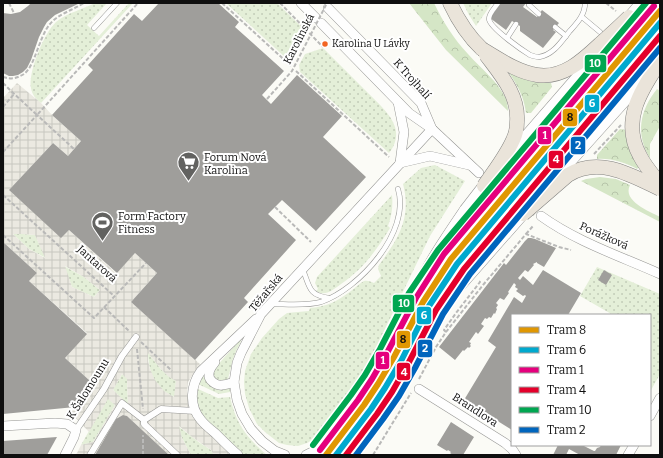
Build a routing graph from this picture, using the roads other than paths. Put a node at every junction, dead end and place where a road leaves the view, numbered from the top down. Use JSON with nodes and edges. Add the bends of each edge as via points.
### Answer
{"nodes":[{"id":1,"x":117,"y":3,"type":"edge"},
{"id":2,"x":301,"y":3,"type":"edge"},
{"id":3,"x":498,"y":3,"type":"edge"},
{"id":4,"x":585,"y":3,"type":"edge"},
{"id":5,"x":641,"y":3,"type":"edge"},
{"id":6,"x":325,"y":4,"type":"edge"},
{"id":7,"x":451,"y":4,"type":"edge"},
{"id":8,"x":528,"y":6,"type":"edge"},
{"id":9,"x":539,"y":14,"type":"dead end"},
{"id":10,"x":582,"y":17,"type":"junction"},
{"id":11,"x":629,"y":17,"type":"junction"},
{"id":12,"x":516,"y":24,"type":"dead end"},
{"id":13,"x":555,"y":27,"type":"dead end"},
{"id":14,"x":94,"y":28,"type":"dead end"},
{"id":15,"x":600,"y":32,"type":"dead end"},
{"id":16,"x":566,"y":36,"type":"junction"},
{"id":17,"x":507,"y":38,"type":"junction"},
{"id":18,"x":482,"y":49,"type":"junction"},
{"id":19,"x":660,"y":62,"type":"edge"},
{"id":20,"x":398,"y":102,"type":"junction"},
{"id":21,"x":432,"y":129,"type":"junction"},
{"id":22,"x":400,"y":163,"type":"junction"},
{"id":23,"x":470,"y":165,"type":"junction"},
{"id":24,"x":481,"y":180,"type":"junction"},
{"id":25,"x":660,"y":184,"type":"edge"},
{"id":26,"x":398,"y":189,"type":"dead end"},
{"id":27,"x":660,"y":189,"type":"edge"},
{"id":28,"x":523,"y":214,"type":"junction"},
{"id":29,"x":540,"y":216,"type":"tunnel mouth"},
{"id":30,"x":303,"y":269,"type":"junction"},
{"id":31,"x":660,"y":274,"type":"edge"},
{"id":32,"x":329,"y":298,"type":"junction"},
{"id":33,"x":271,"y":304,"type":"junction"},
{"id":34,"x":261,"y":314,"type":"junction"},
{"id":35,"x":136,"y":338,"type":"road end"},
{"id":36,"x":222,"y":351,"type":"junction"},
{"id":37,"x":234,"y":382,"type":"junction"},
{"id":38,"x":417,"y":386,"type":"road end"},
{"id":39,"x":660,"y":398,"type":"edge"},
{"id":40,"x":195,"y":411,"type":"junction"},
{"id":41,"x":347,"y":411,"type":"junction"},
{"id":42,"x":651,"y":414,"type":"edge"},
{"id":43,"x":144,"y":422,"type":"junction"},
{"id":44,"x":3,"y":426,"type":"edge"},
{"id":45,"x":76,"y":430,"type":"junction"},
{"id":46,"x":329,"y":436,"type":"junction"},
{"id":47,"x":633,"y":446,"type":"edge"},
{"id":48,"x":349,"y":453,"type":"edge"},
{"id":49,"x":65,"y":455,"type":"edge"},
{"id":50,"x":90,"y":455,"type":"edge"},
{"id":51,"x":177,"y":455,"type":"edge"},
{"id":52,"x":238,"y":455,"type":"edge"},
{"id":53,"x":284,"y":455,"type":"edge"},
{"id":54,"x":306,"y":455,"type":"edge"},
{"id":55,"x":316,"y":455,"type":"edge"},
{"id":56,"x":329,"y":455,"type":"edge"},
{"id":57,"x":516,"y":455,"type":"edge"},
{"id":58,"x":628,"y":455,"type":"edge"}],
"edges":[{"from":1,"to":14,"type":"lane"},
{"from":2,"to":20,"type":"street"},
{"from":3,"to":17,"type":"lane","via":[[490,14],[490,22]]},
{"from":4,"to":10,"type":"lane"},
{"from":5,"to":11,"type":"street","bridge":true},
{"from":6,"to":21,"type":"street","name":"K Trojhalí","via":[[421,103]]},
{"from":7,"to":18,"type":"highway","via":[[464,29]]},
{"from":8,"to":9,"type":"lane"},
{"from":10,"to":15,"type":"lane"},
{"from":10,"to":16,"type":"lane"},
{"from":11,"to":18,"type":"highway","bridge":true,"via":[[586,57],[570,69],[557,74],[541,75],[526,72]]},
{"from":11,"to":24,"type":"street","bridge":true},
{"from":12,"to":17,"type":"lane"},
{"from":13,"to":16,"type":"lane"},
{"from":16,"to":17,"type":"lane","via":[[556,49],[539,57],[532,56]]},
{"from":18,"to":24,"type":"highway","bridge":true,"via":[[510,89],[518,114],[517,128],[509,148]]},
{"from":19,"to":25,"type":"highway","bridge":true,"via":[[640,93],[631,129],[639,154]]},
{"from":19,"to":28,"type":"street","bridge":true},
{"from":20,"to":21,"type":"street"},
{"from":20,"to":22,"type":"street","via":[[404,132]]},
{"from":21,"to":22,"type":"street","name":"Těžařská"},
{"from":21,"to":23,"type":"street"},
{"from":22,"to":23,"type":"street","via":[[430,156]]},
{"from":22,"to":30,"type":"street","name":"Těžařská"},
{"from":23,"to":24,"type":"street"},
{"from":24,"to":41,"type":"street","bridge":true,"via":[[417,288],[382,362]]},
{"from":26,"to":32,"type":"lane","via":[[401,204],[399,219],[385,247],[361,275]]},
{"from":27,"to":28,"type":"highway","bridge":true,"via":[[612,168],[585,168],[568,175]]},
{"from":28,"to":48,"type":"street","via":[[443,305],[389,400]]},
{"from":29,"to":31,"type":"street","name":"Porážková","via":[[583,241]]},
{"from":30,"to":32,"type":"lane","via":[[313,293]]},
{"from":30,"to":33,"type":"street","name":"Těžařská"},
{"from":32,"to":33,"type":"lane","via":[[315,303]]},
{"from":33,"to":34,"type":"street","name":"Těžařská"},
{"from":34,"to":36,"type":"street"},
{"from":34,"to":37,"type":"street","name":"Těžařská","via":[[239,358]]},
{"from":35,"to":45,"type":"street","name":"K Šalomounu"},
{"from":36,"to":37,"type":"street","via":[[211,367],[210,378],[215,384],[220,385]]},
{"from":36,"to":40,"type":"street","via":[[196,379],[192,393]]},
{"from":37,"to":53,"type":"street","name":"Těžařská","via":[[239,407],[248,425],[266,445]]},
{"from":38,"to":57,"type":"street","name":"Brandlova","via":[[505,443]]},
{"from":39,"to":42,"type":"street"},
{"from":40,"to":43,"type":"street","via":[[161,409]]},
{"from":40,"to":52,"type":"street"},
{"from":41,"to":46,"type":"street"},
{"from":41,"to":56,"type":"lane"},
{"from":43,"to":50,"type":"street","via":[[122,403]]},
{"from":43,"to":51,"type":"street"},
{"from":44,"to":45,"type":"street","via":[[55,423],[67,424]]},
{"from":45,"to":49,"type":"street","name":"K Šalomounu"},
{"from":46,"to":54,"type":"street","via":[[319,447]]},
{"from":46,"to":55,"type":"street"},
{"from":47,"to":58,"type":"street"}]}
